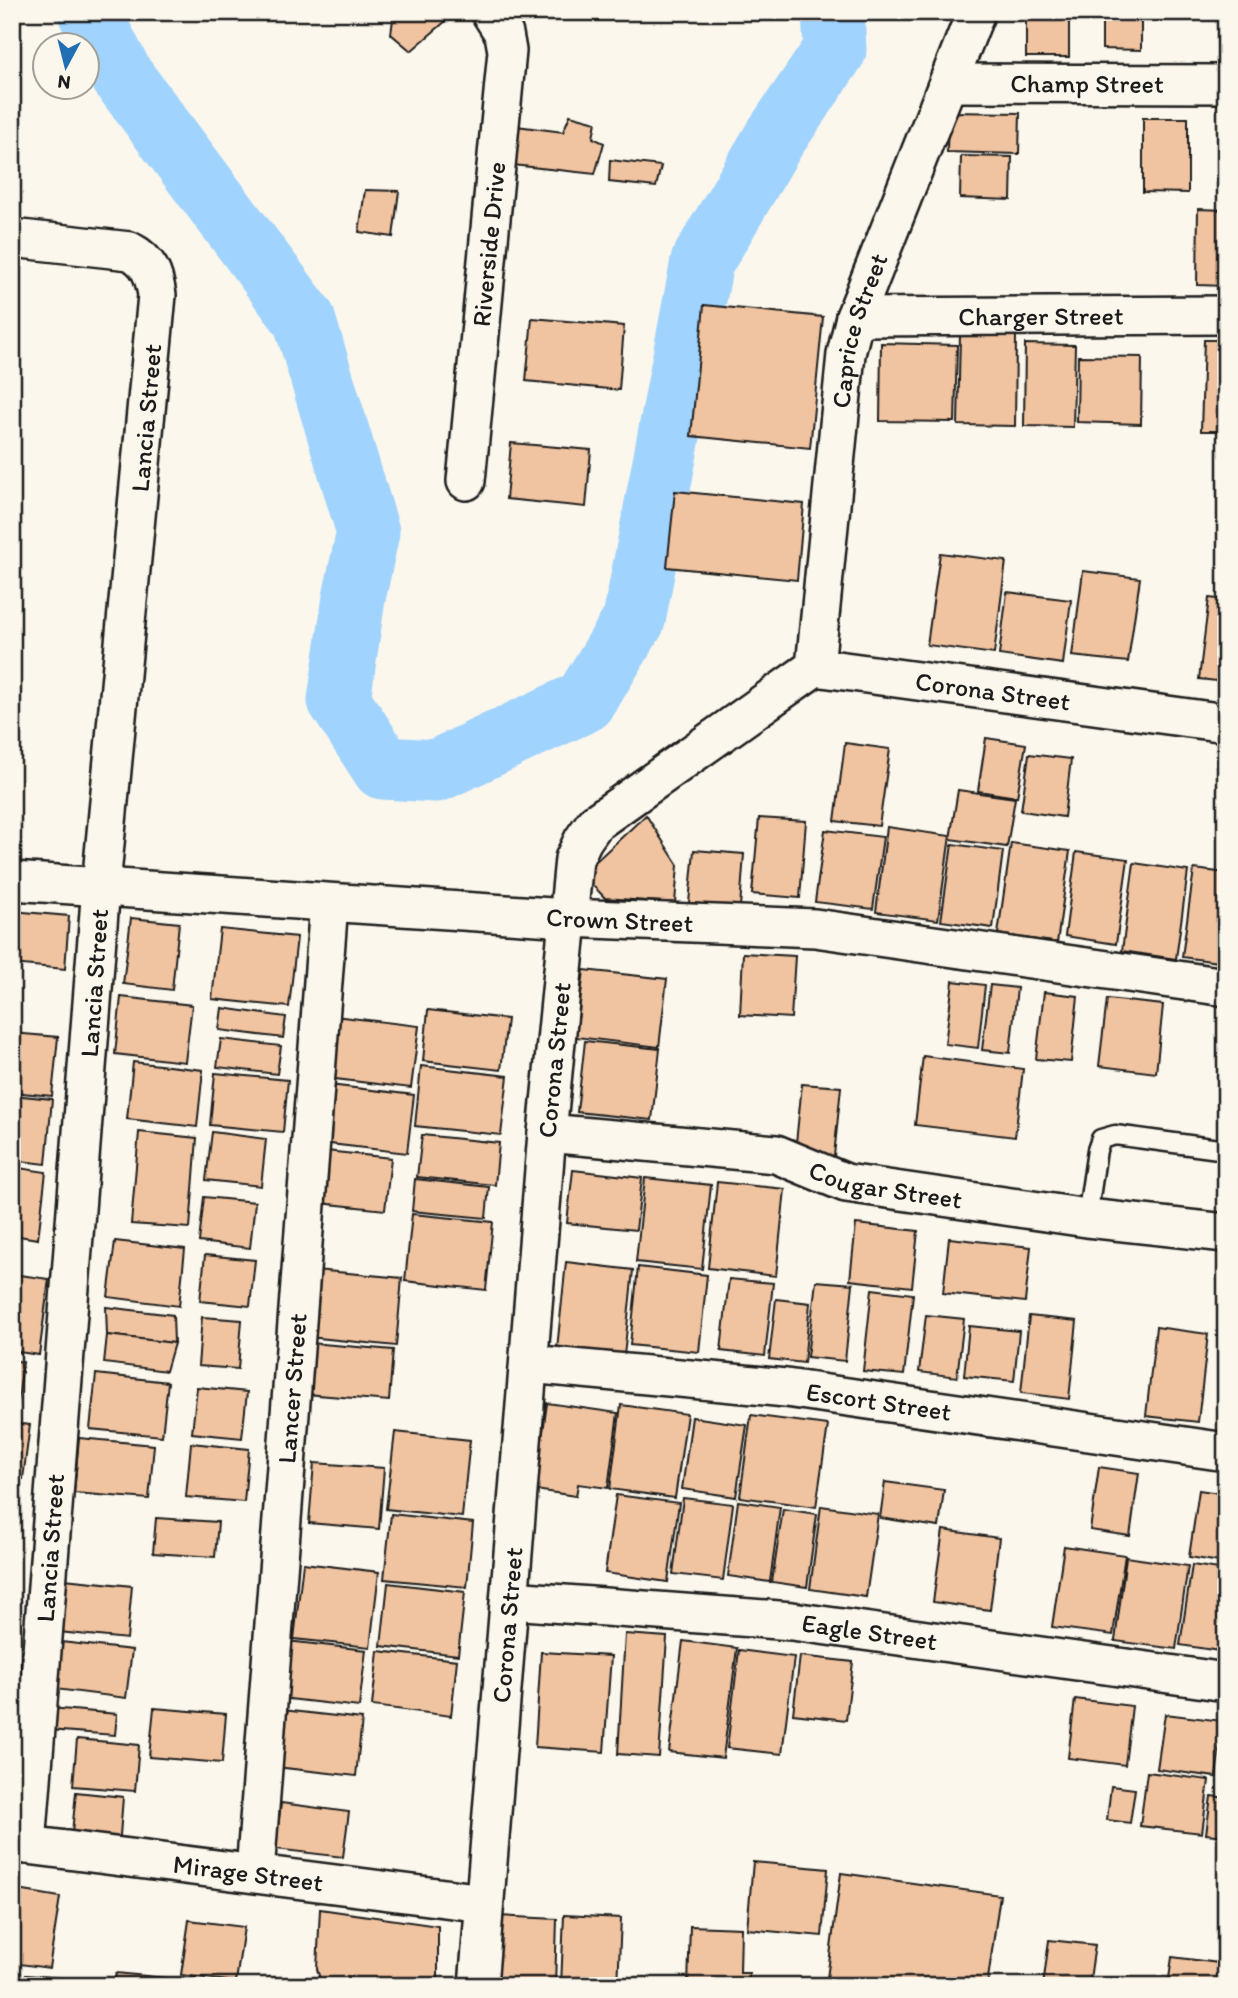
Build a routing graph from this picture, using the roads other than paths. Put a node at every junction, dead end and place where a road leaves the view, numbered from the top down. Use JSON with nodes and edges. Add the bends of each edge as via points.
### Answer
{"nodes":[{"id":1,"x":490,"y":12,"type":"edge"},
{"id":2,"x":975,"y":12,"type":"edge"},
{"id":3,"x":949,"y":83,"type":"junction"},
{"id":4,"x":1226,"y":84,"type":"edge"},
{"id":5,"x":12,"y":238,"type":"edge"},
{"id":6,"x":1226,"y":315,"type":"edge"},
{"id":7,"x":855,"y":317,"type":"junction"},
{"id":8,"x":466,"y":481,"type":"dead end"},
{"id":9,"x":815,"y":667,"type":"junction"},
{"id":10,"x":1226,"y":723,"type":"edge"},
{"id":11,"x":12,"y":881,"type":"edge"},
{"id":12,"x":101,"y":886,"type":"junction"},
{"id":13,"x":329,"y":903,"type":"junction"},
{"id":14,"x":567,"y":918,"type":"junction"},
{"id":15,"x":1226,"y":987,"type":"edge"},
{"id":16,"x":547,"y":1133,"type":"junction"},
{"id":17,"x":1226,"y":1150,"type":"edge"},
{"id":18,"x":1087,"y":1218,"type":"junction"},
{"id":19,"x":1226,"y":1233,"type":"edge"},
{"id":20,"x":529,"y":1364,"type":"junction"},
{"id":21,"x":1226,"y":1452,"type":"edge"},
{"id":22,"x":511,"y":1600,"type":"junction"},
{"id":23,"x":1226,"y":1682,"type":"edge"},
{"id":24,"x":20,"y":1844,"type":"edge"},
{"id":25,"x":256,"y":1873,"type":"junction"},
{"id":26,"x":484,"y":1903,"type":"junction"},
{"id":27,"x":478,"y":1986,"type":"edge"}],
"edges":[{"from":1,"to":8,"type":"street","name":"Riverside Drive","via":[[504,34],[507,51]]},
{"from":2,"to":3,"type":"street","name":"Caprice Street"},
{"from":3,"to":4,"type":"street","name":"Champ Street"},
{"from":3,"to":7,"type":"street","name":"Caprice Street"},
{"from":5,"to":12,"type":"street","name":"Lancia Street","via":[[130,251],[149,266],[158,295]]},
{"from":6,"to":7,"type":"street","name":"Charger Street"},
{"from":7,"to":9,"type":"street","name":"Caprice Street","via":[[846,354]]},
{"from":9,"to":10,"type":"street","name":"Corona Street"},
{"from":9,"to":14,"type":"street","name":"Corona Street","via":[[595,823],[574,859]]},
{"from":11,"to":12,"type":"street","name":"Crown Street"},
{"from":12,"to":13,"type":"street","name":"Crown Street"},
{"from":12,"to":24,"type":"street","name":"Lancia Street"},
{"from":13,"to":14,"type":"street","name":"Crown Street"},
{"from":13,"to":25,"type":"street","name":"Lancer Street"},
{"from":14,"to":15,"type":"street","name":"Crown Street","via":[[815,928]]},
{"from":14,"to":16,"type":"street","name":"Corona Street"},
{"from":16,"to":18,"type":"street","name":"Cougar Street","via":[[776,1154],[846,1183]]},
{"from":16,"to":20,"type":"street","name":"Corona Street"},
{"from":17,"to":18,"type":"lane","via":[[1115,1135],[1101,1139]]},
{"from":18,"to":19,"type":"street","name":"Cougar Street"},
{"from":20,"to":21,"type":"street","name":"Escort Street","via":[[786,1388]]},
{"from":20,"to":22,"type":"street","name":"Corona Street"},
{"from":22,"to":23,"type":"street","name":"Eagle Street","via":[[792,1621]]},
{"from":22,"to":26,"type":"street","name":"Corona Street"},
{"from":24,"to":25,"type":"street","name":"Mirage Street"},
{"from":25,"to":26,"type":"street","name":"Mirage Street"},
{"from":26,"to":27,"type":"street","name":"Corona Street"}]}
